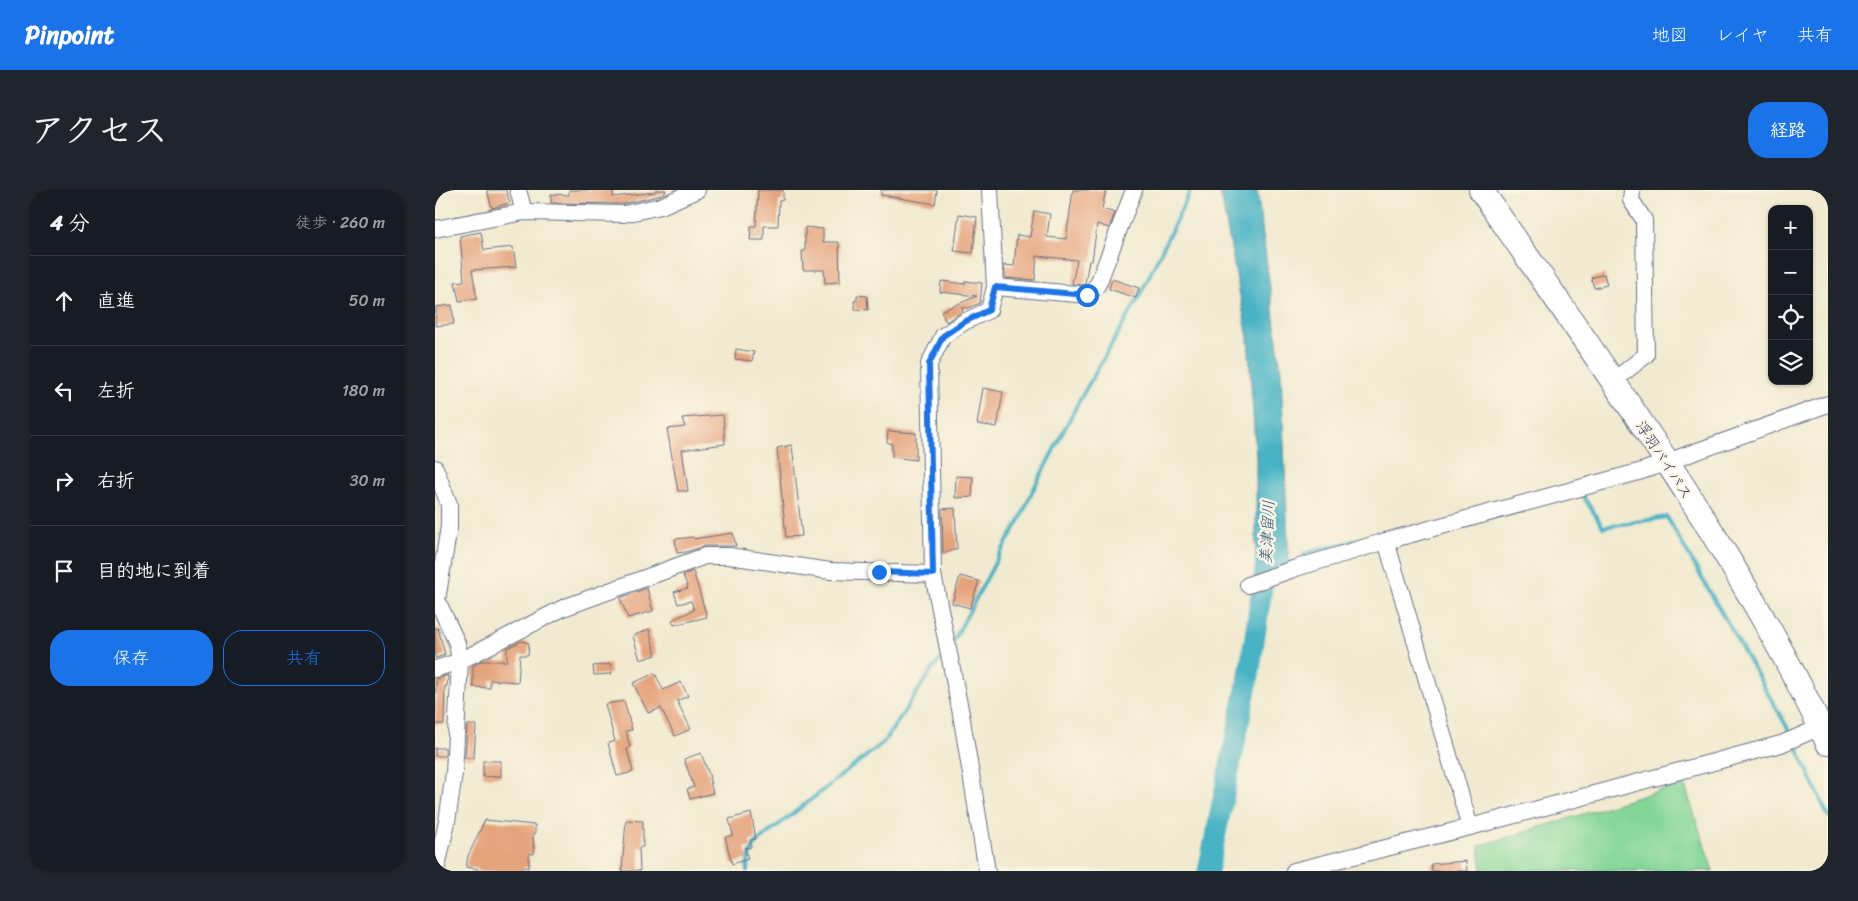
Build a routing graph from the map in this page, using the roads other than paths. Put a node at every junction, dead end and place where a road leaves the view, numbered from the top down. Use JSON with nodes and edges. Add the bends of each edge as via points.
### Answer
{"nodes":[{"id":1,"x":518,"y":190,"type":"edge"},
{"id":2,"x":697,"y":190,"type":"edge"},
{"id":3,"x":990,"y":190,"type":"edge"},
{"id":4,"x":1134,"y":190,"type":"edge"},
{"id":5,"x":1481,"y":190,"type":"edge"},
{"id":6,"x":1632,"y":190,"type":"edge"},
{"id":7,"x":523,"y":212,"type":"junction"},
{"id":8,"x":435,"y":229,"type":"edge"},
{"id":9,"x":995,"y":287,"type":"junction"},
{"id":10,"x":1613,"y":382,"type":"junction"},
{"id":11,"x":1828,"y":404,"type":"edge"},
{"id":12,"x":1666,"y":462,"type":"junction"},
{"id":13,"x":435,"y":468,"type":"edge"},
{"id":14,"x":1386,"y":541,"type":"junction"},
{"id":15,"x":933,"y":574,"type":"junction"},
{"id":16,"x":1248,"y":585,"type":"dead end"},
{"id":17,"x":461,"y":661,"type":"junction"},
{"id":18,"x":435,"y":669,"type":"edge"},
{"id":19,"x":1824,"y":735,"type":"edge"},
{"id":20,"x":1470,"y":827,"type":"junction"},
{"id":21,"x":436,"y":871,"type":"edge"},
{"id":22,"x":987,"y":871,"type":"edge"},
{"id":23,"x":1295,"y":871,"type":"edge"}],
"edges":[{"from":1,"to":7,"type":"street"},
{"from":2,"to":7,"type":"street","via":[[661,206],[624,214]]},
{"from":3,"to":9,"type":"street"},
{"from":4,"to":9,"type":"street","via":[[1098,284],[1087,295]]},
{"from":5,"to":10,"type":"highway","name":"浮羽バイパス"},
{"from":6,"to":10,"type":"street","via":[[1631,200],[1644,220],[1645,355]]},
{"from":7,"to":8,"type":"street"},
{"from":9,"to":15,"type":"street","via":[[989,310],[943,336],[929,364]]},
{"from":10,"to":12,"type":"highway","name":"浮羽バイパス"},
{"from":11,"to":12,"type":"street"},
{"from":12,"to":14,"type":"street"},
{"from":12,"to":19,"type":"highway","name":"浮羽バイパス","via":[[1774,639]]},
{"from":13,"to":17,"type":"street","via":[[449,504],[449,527],[437,600],[457,643]]},
{"from":14,"to":16,"type":"street"},
{"from":14,"to":20,"type":"street"},
{"from":15,"to":17,"type":"street","via":[[830,571],[729,556],[705,556],[563,608]]},
{"from":15,"to":22,"type":"street","via":[[961,714]]},
{"from":17,"to":18,"type":"street"},
{"from":17,"to":21,"type":"street","via":[[454,772]]},
{"from":19,"to":20,"type":"street"},
{"from":20,"to":23,"type":"street"}]}
